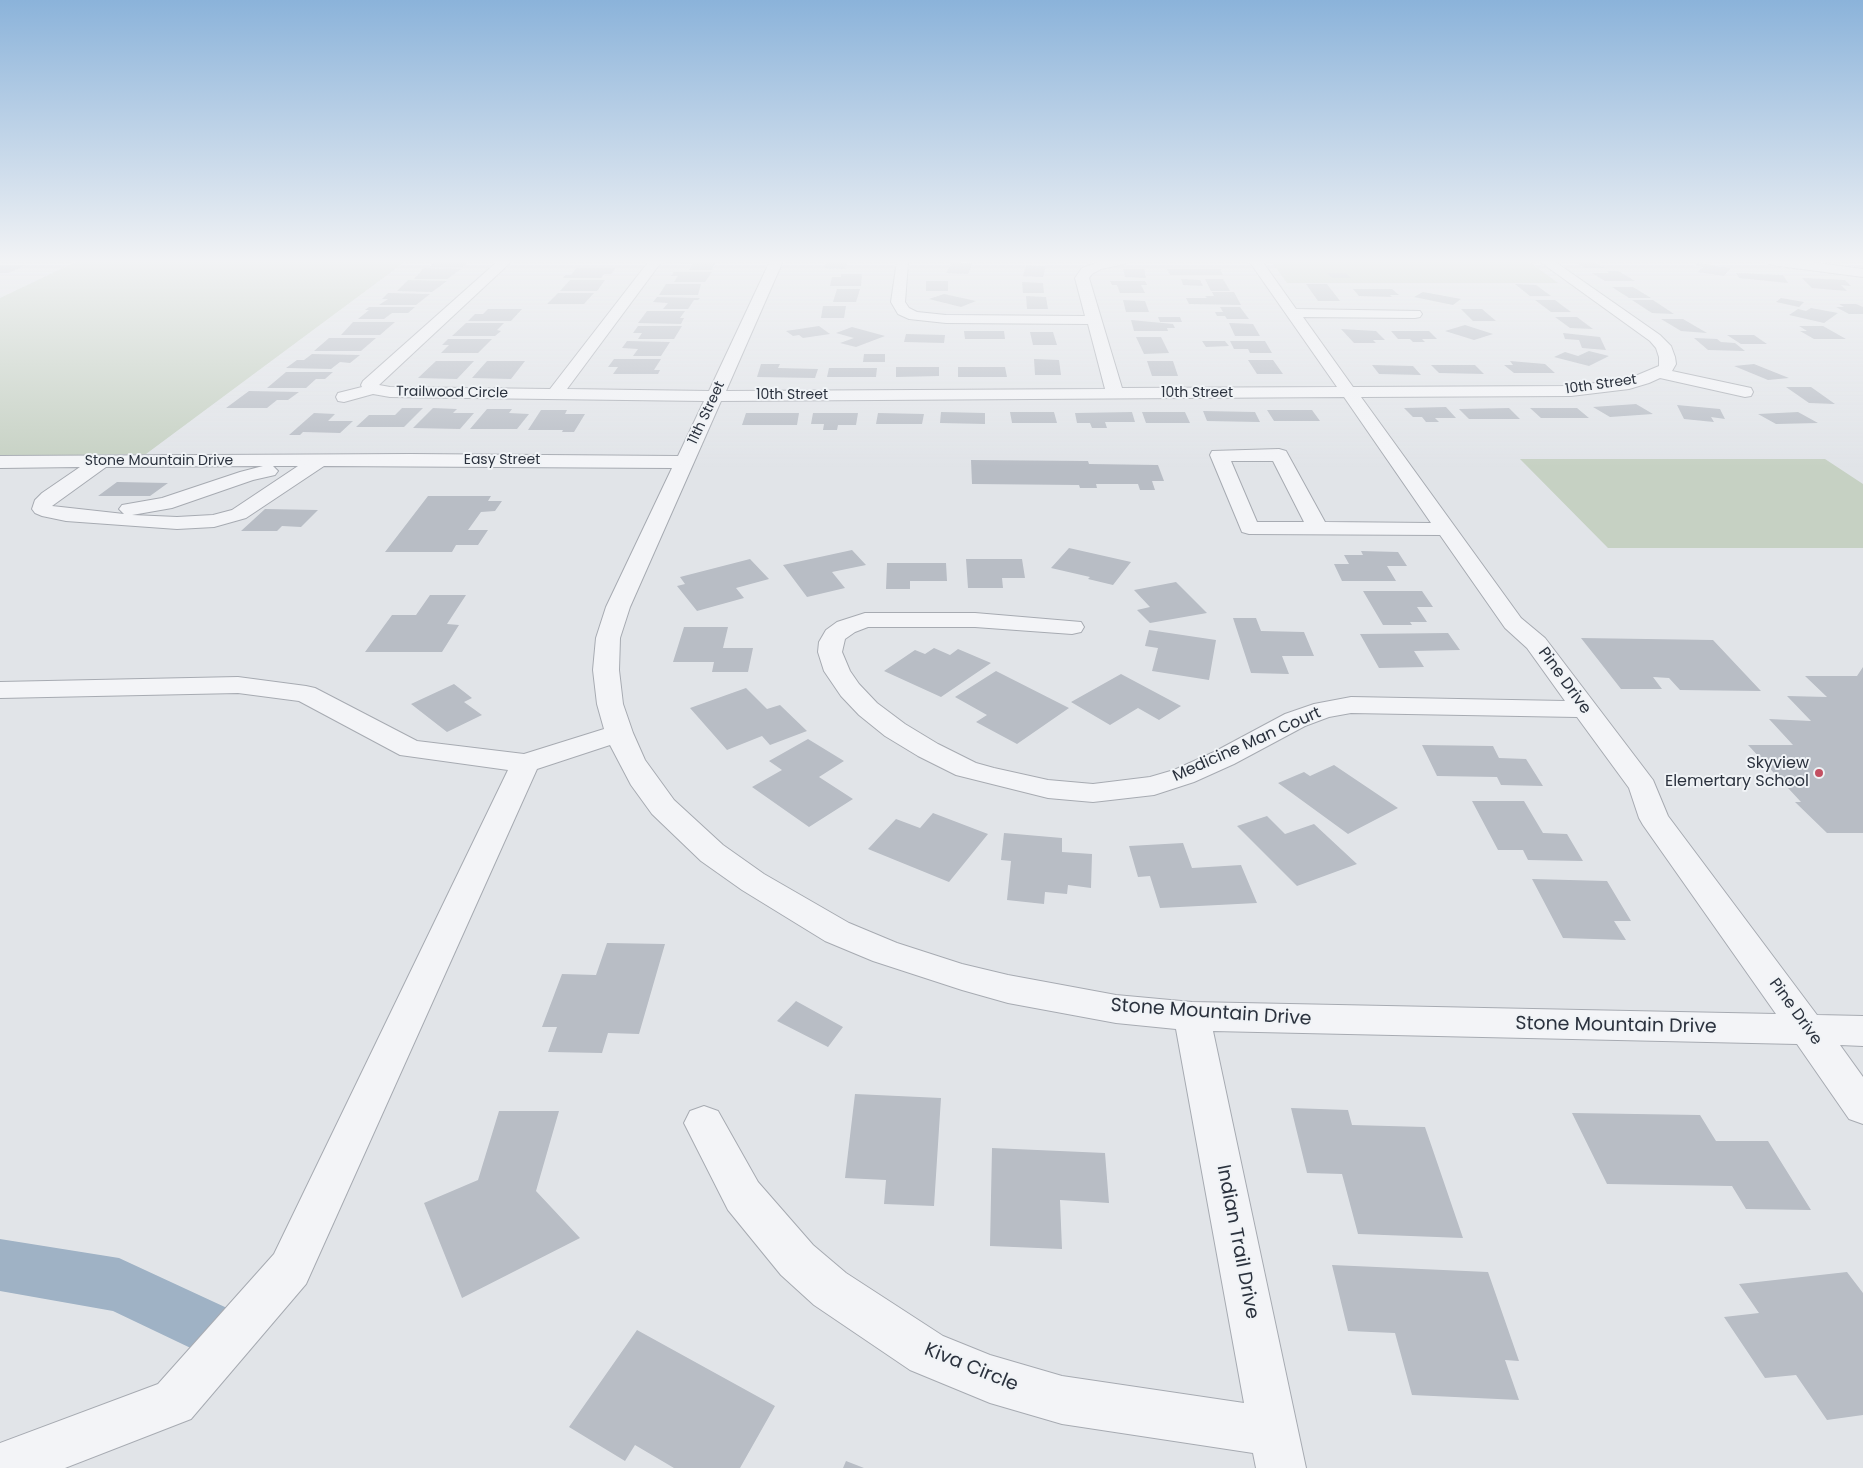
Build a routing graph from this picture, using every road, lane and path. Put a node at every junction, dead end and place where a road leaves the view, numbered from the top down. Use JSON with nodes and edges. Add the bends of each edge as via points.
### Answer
{"nodes":[{"id":1,"x":429,"y":330,"type":"edge"},
{"id":2,"x":604,"y":330,"type":"edge"},
{"id":3,"x":745,"y":330,"type":"edge"},
{"id":4,"x":1097,"y":330,"type":"edge"},
{"id":5,"x":1305,"y":330,"type":"edge"},
{"id":6,"x":1643,"y":330,"type":"edge"},
{"id":7,"x":1659,"y":373,"type":"junction"},
{"id":8,"x":372,"y":388,"type":"junction"},
{"id":9,"x":1349,"y":392,"type":"junction"},
{"id":10,"x":1745,"y":392,"type":"dead end"},
{"id":11,"x":555,"y":394,"type":"junction"},
{"id":12,"x":1115,"y":394,"type":"junction"},
{"id":13,"x":715,"y":396,"type":"junction"},
{"id":14,"x":344,"y":397,"type":"dead end"},
{"id":15,"x":102,"y":461,"type":"junction"},
{"id":16,"x":319,"y":461,"type":"junction"},
{"id":17,"x":0,"y":462,"type":"edge"},
{"id":18,"x":685,"y":462,"type":"junction"},
{"id":19,"x":165,"y":504,"type":"junction"},
{"id":20,"x":66,"y":515,"type":"junction"},
{"id":21,"x":177,"y":523,"type":"junction"},
{"id":22,"x":1318,"y":528,"type":"junction"},
{"id":23,"x":1446,"y":529,"type":"junction"},
{"id":24,"x":637,"y":565,"type":"joint"},
{"id":25,"x":1072,"y":628,"type":"dead end"},
{"id":26,"x":0,"y":690,"type":"edge"},
{"id":27,"x":1585,"y":709,"type":"junction"},
{"id":28,"x":619,"y":733,"type":"junction"},
{"id":29,"x":524,"y":764,"type":"junction"},
{"id":30,"x":1192,"y":1016,"type":"junction"},
{"id":31,"x":1807,"y":1030,"type":"junction"},
{"id":32,"x":1863,"y":1031,"type":"edge"},
{"id":33,"x":1863,"y":1107,"type":"edge"},
{"id":34,"x":704,"y":1123,"type":"dead end"},
{"id":35,"x":1278,"y":1450,"type":"edge"},
{"id":36,"x":0,"y":1468,"type":"edge"}],
"edges":[{"from":1,"to":8,"type":"street","name":"Trailwood Circle","via":[[375,378],[369,385]]},
{"from":2,"to":11,"type":"street"},
{"from":3,"to":13,"type":"street","name":"11th Street"},
{"from":4,"to":12,"type":"street"},
{"from":5,"to":9,"type":"street","name":"Pine Drive"},
{"from":6,"to":7,"type":"street","name":"10th Street","via":[[1663,346],[1668,364]]},
{"from":7,"to":9,"type":"street","name":"10th Street","via":[[1629,384],[1585,390]]},
{"from":7,"to":10,"type":"street"},
{"from":8,"to":11,"type":"street","name":"Trailwood Circle","via":[[390,392]]},
{"from":8,"to":14,"type":"street"},
{"from":9,"to":12,"type":"street","name":"10th Street"},
{"from":9,"to":23,"type":"street","name":"Pine Drive"},
{"from":11,"to":13,"type":"street","name":"10th Street"},
{"from":12,"to":13,"type":"street","name":"10th Street"},
{"from":13,"to":18,"type":"street","name":"11th Street"},
{"from":15,"to":16,"type":"street","name":"Stone Mountain Drive"},
{"from":15,"to":17,"type":"street","name":"Stone Mountain Drive"},
{"from":15,"to":20,"type":"street","via":[[42,504],[42,509]]},
{"from":16,"to":18,"type":"street","name":"Easy Street"},
{"from":16,"to":19,"type":"street","via":[[247,476]]},
{"from":16,"to":21,"type":"street","via":[[239,514],[214,521]]},
{"from":18,"to":24,"type":"street","name":"11th Street"},
{"from":19,"to":20,"type":"street"},
{"from":19,"to":21,"type":"street"},
{"from":20,"to":21,"type":"street"},
{"from":22,"to":22,"type":"street","via":[[1279,455],[1219,455],[1249,528]]},
{"from":22,"to":23,"type":"street"},
{"from":23,"to":27,"type":"street","name":"Pine Drive","via":[[1513,623],[1536,643]]},
{"from":24,"to":28,"type":"street","name":"Stone Mountain Drive","via":[[618,606],[608,638],[606,670],[610,704]]},
{"from":25,"to":27,"type":"street","name":"Medicine Man Court","via":[[975,620],[865,620],[835,635],[830,652],[837,671],[868,709],[894,730],[928,750],[966,769],[990,776],[1048,789],[1093,793],[1123,792],[1184,776],[1295,720],[1351,705]]},
{"from":26,"to":29,"type":"street","via":[[238,685],[306,694],[410,749]]},
{"from":27,"to":31,"type":"street","name":"Pine Drive","via":[[1643,787],[1654,818]]},
{"from":28,"to":29,"type":"street"},
{"from":28,"to":30,"type":"street","name":"Stone Mountain Drive","via":[[631,760],[663,807],[712,853],[753,882],[837,932],[962,977],[1008,989],[1116,1009]]},
{"from":29,"to":36,"type":"street","via":[[290,1269],[174,1402]]},
{"from":30,"to":31,"type":"street","name":"Stone Mountain Drive"},
{"from":30,"to":35,"type":"street","name":"Indian Trail Drive"},
{"from":31,"to":32,"type":"street","name":"Stone Mountain Drive"},
{"from":31,"to":33,"type":"street","name":"Pine Drive"},
{"from":34,"to":35,"type":"street","name":"Kiva Circle","via":[[743,1196],[797,1260],[830,1289],[927,1353],[990,1380],[1062,1400]]}]}
